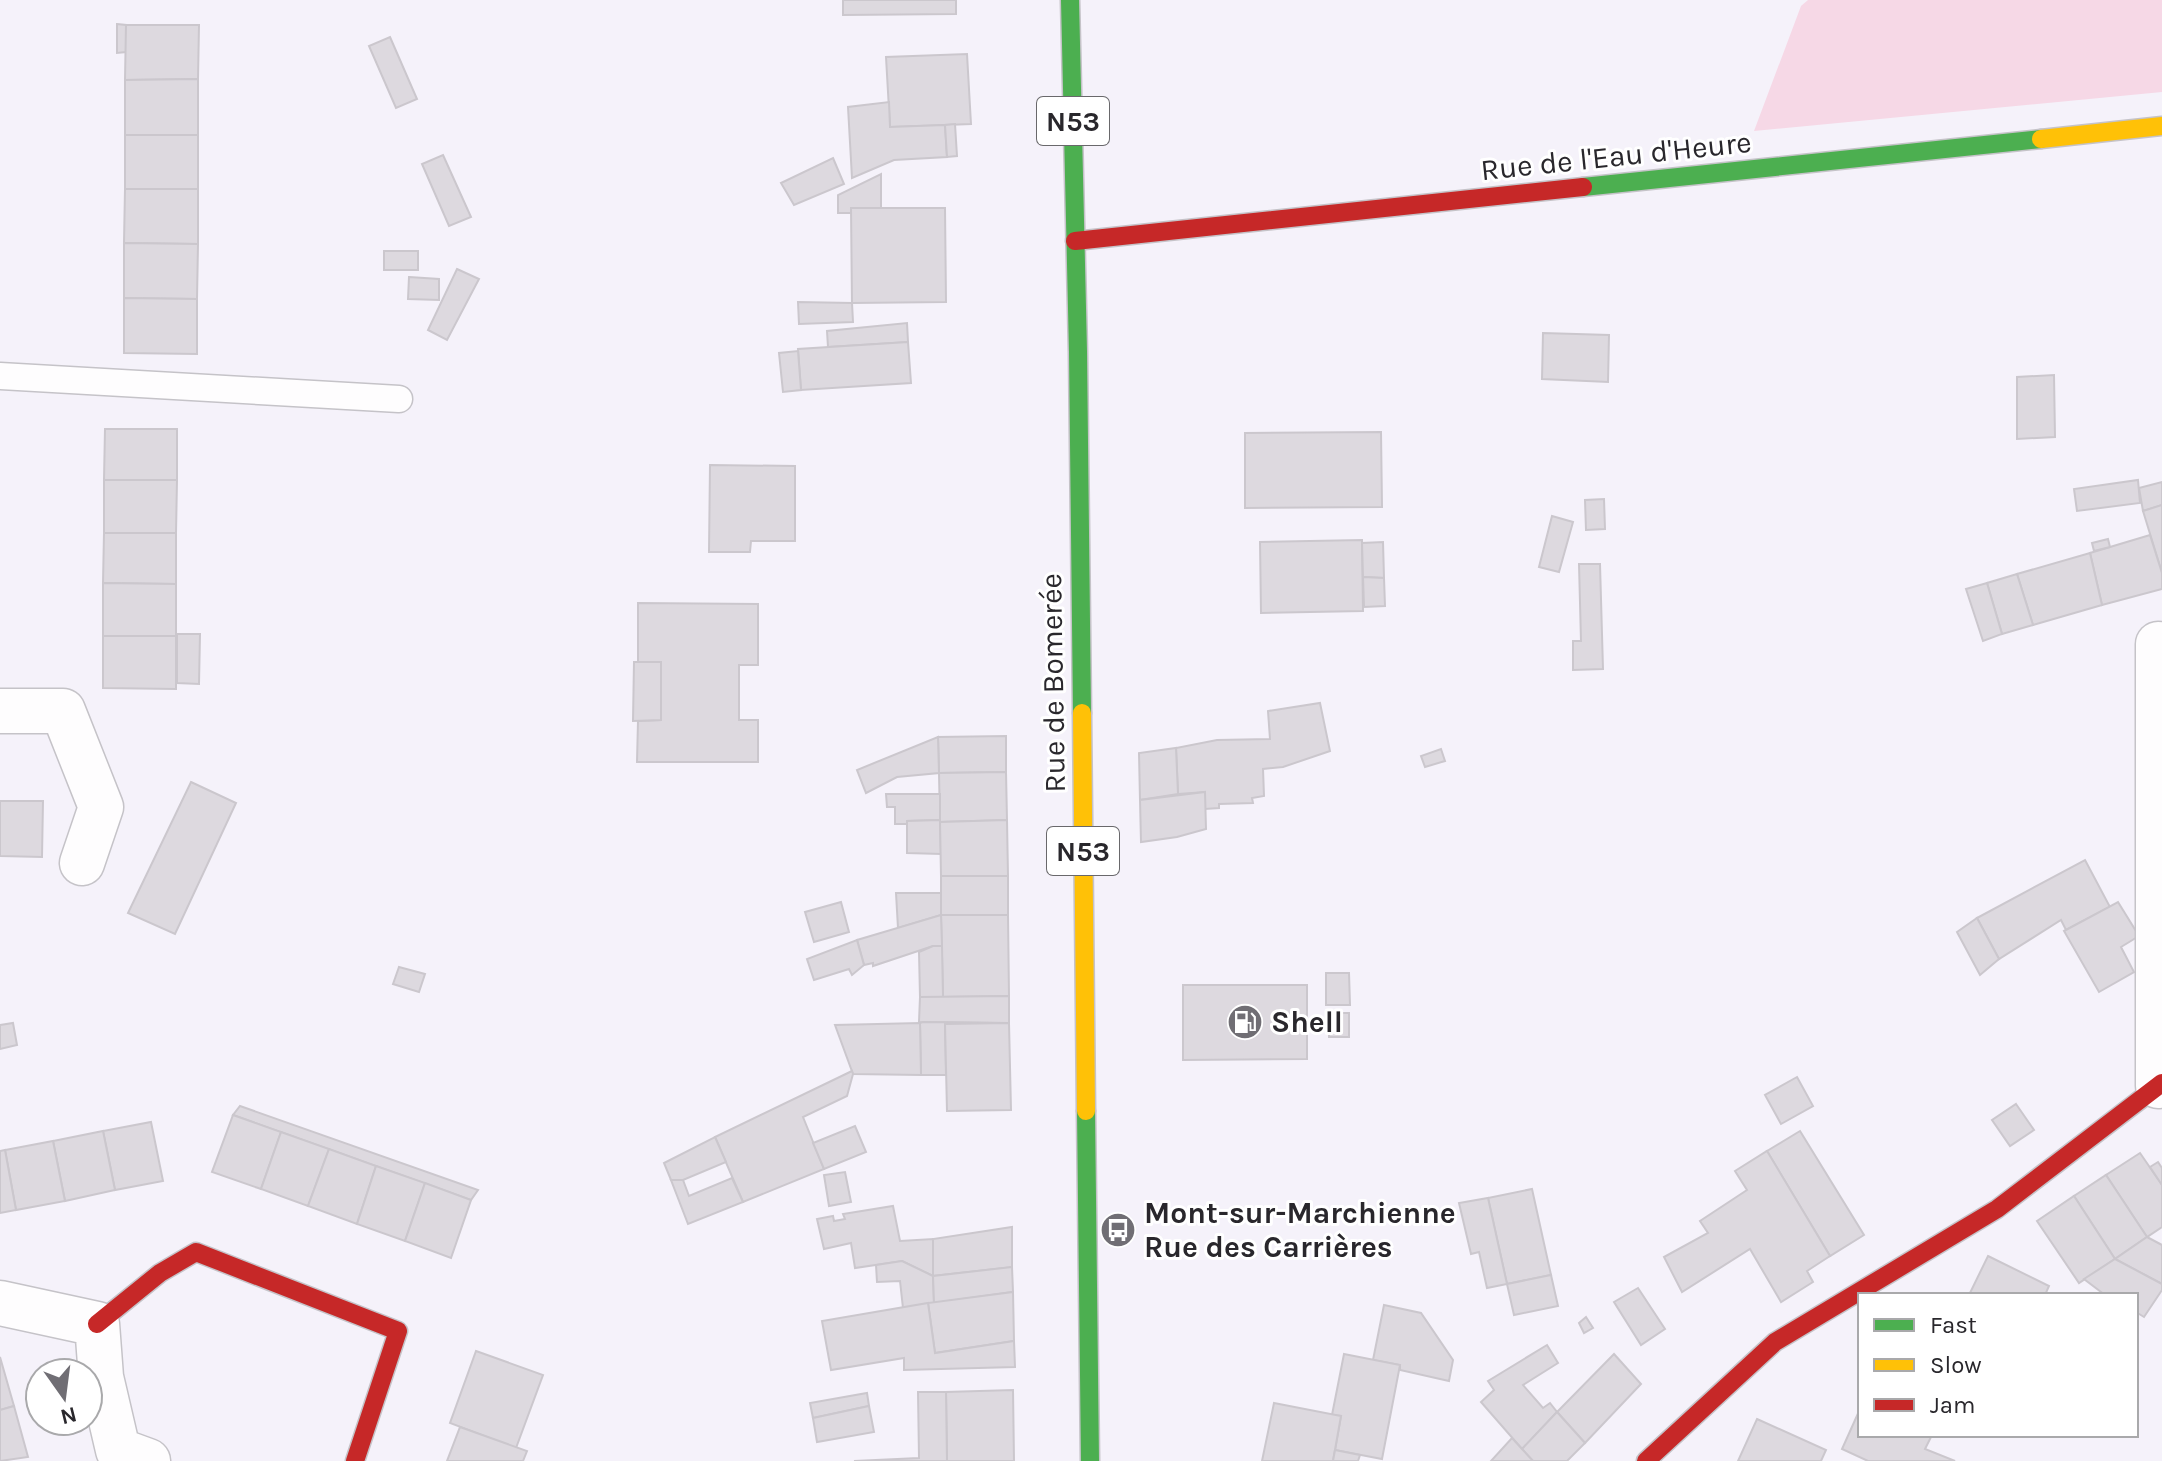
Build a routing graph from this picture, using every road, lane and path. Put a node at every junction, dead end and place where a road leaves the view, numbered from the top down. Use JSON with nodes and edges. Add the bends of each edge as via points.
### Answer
{"nodes":[{"id":1,"x":1070,"y":0,"type":"edge"},
{"id":2,"x":2162,"y":126,"type":"edge"},
{"id":3,"x":1075,"y":241,"type":"junction"},
{"id":4,"x":0,"y":376,"type":"edge"},
{"id":5,"x":399,"y":399,"type":"dead end"},
{"id":6,"x":2158,"y":644,"type":"dead end"},
{"id":7,"x":0,"y":711,"type":"edge"},
{"id":8,"x":82,"y":863,"type":"dead end"},
{"id":9,"x":2160,"y":1085,"type":"edge"},
{"id":10,"x":0,"y":1303,"type":"edge"},
{"id":11,"x":97,"y":1324,"type":"junction"},
{"id":12,"x":148,"y":1461,"type":"edge"},
{"id":13,"x":355,"y":1461,"type":"edge"},
{"id":14,"x":1090,"y":1461,"type":"edge"},
{"id":15,"x":1646,"y":1461,"type":"edge"}],
"edges":[{"from":1,"to":3,"type":"street","name":"Rue de Bomerée","number":"N53"},
{"from":2,"to":3,"type":"street","name":"Rue de l'Eau d'Heure"},
{"from":3,"to":14,"type":"street","name":"Rue de Bomerée","number":"N53"},
{"from":4,"to":5,"type":"lane"},
{"from":6,"to":9,"type":"street"},
{"from":7,"to":8,"type":"street","via":[[63,711],[101,807]]},
{"from":9,"to":15,"type":"street","via":[[1997,1209],[1775,1342]]},
{"from":10,"to":11,"type":"street"},
{"from":11,"to":12,"type":"street","via":[[101,1377],[118,1450]]},
{"from":11,"to":13,"type":"street","via":[[160,1273],[196,1252],[398,1331]]}]}
